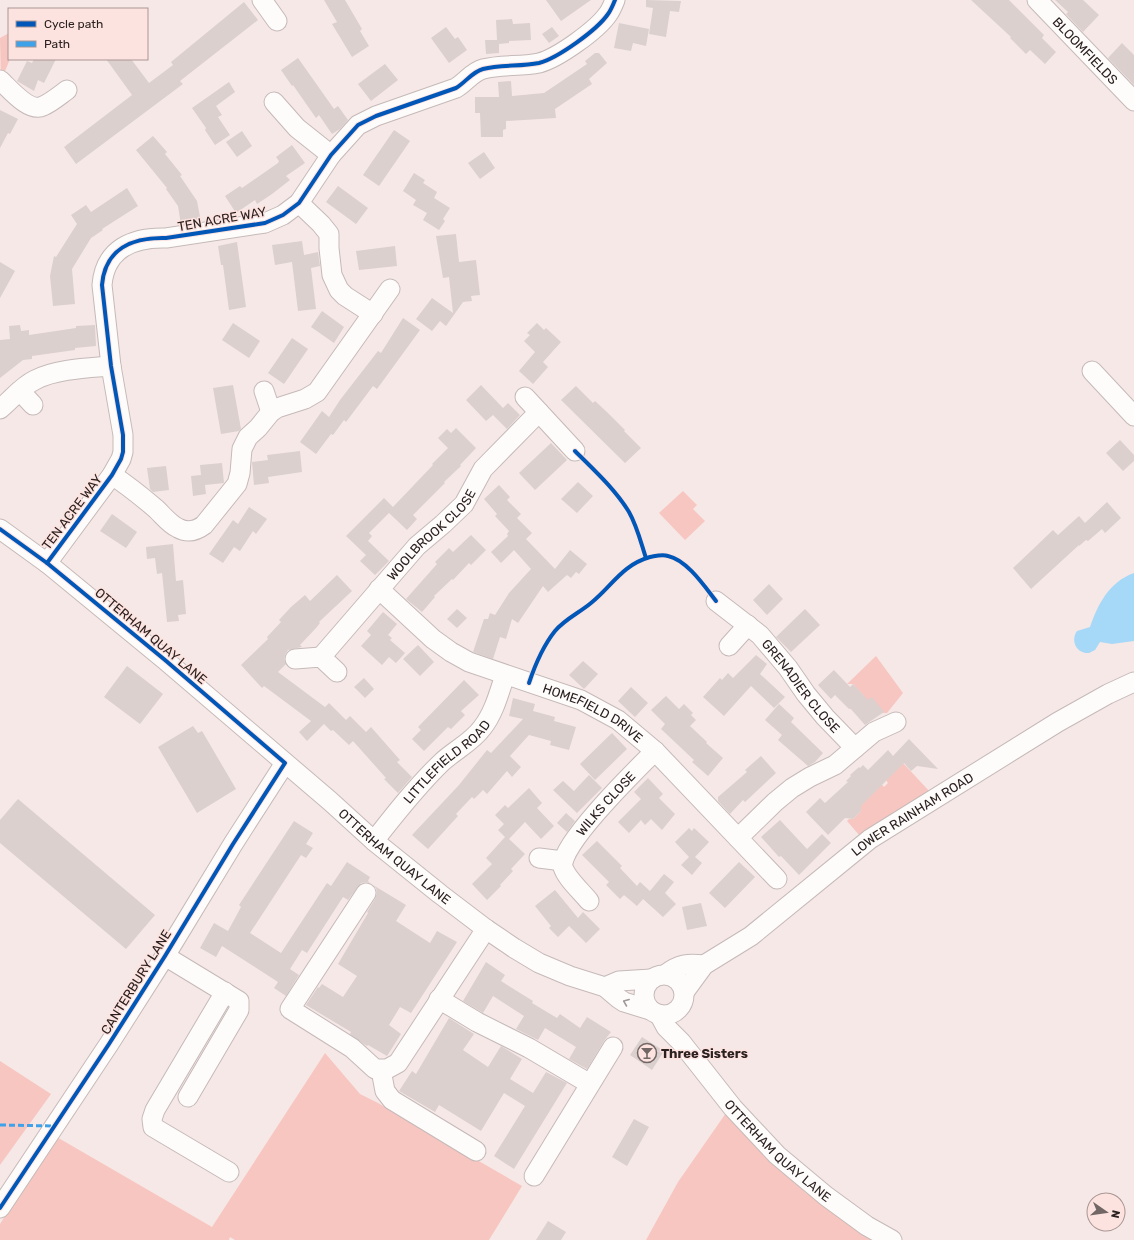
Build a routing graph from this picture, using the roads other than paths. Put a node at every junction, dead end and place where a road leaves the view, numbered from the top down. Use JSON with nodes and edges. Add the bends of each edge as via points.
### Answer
{"nodes":[{"id":1,"x":262,"y":0,"type":"edge"},
{"id":2,"x":615,"y":0,"type":"edge"},
{"id":3,"x":1037,"y":0,"type":"edge"},
{"id":4,"x":277,"y":21,"type":"dead end"},
{"id":5,"x":0,"y":80,"type":"edge"},
{"id":6,"x":67,"y":90,"type":"dead end"},
{"id":7,"x":274,"y":102,"type":"dead end"},
{"id":8,"x":1134,"y":102,"type":"edge"},
{"id":9,"x":331,"y":155,"type":"junction"},
{"id":10,"x":299,"y":203,"type":"junction"},
{"id":11,"x":390,"y":289,"type":"dead end"},
{"id":12,"x":373,"y":314,"type":"junction"},
{"id":13,"x":111,"y":366,"type":"junction"},
{"id":14,"x":1092,"y":371,"type":"dead end"},
{"id":15,"x":264,"y":390,"type":"dead end"},
{"id":16,"x":525,"y":397,"type":"dead end"},
{"id":17,"x":0,"y":409,"type":"edge"},
{"id":18,"x":271,"y":412,"type":"junction"},
{"id":19,"x":539,"y":412,"type":"junction"},
{"id":20,"x":1134,"y":416,"type":"edge"},
{"id":21,"x":575,"y":451,"type":"dead end"},
{"id":22,"x":112,"y":475,"type":"junction"},
{"id":23,"x":0,"y":529,"type":"edge"},
{"id":24,"x":47,"y":563,"type":"junction"},
{"id":25,"x":379,"y":589,"type":"junction"},
{"id":26,"x":716,"y":601,"type":"dead end"},
{"id":27,"x":748,"y":625,"type":"junction"},
{"id":28,"x":729,"y":646,"type":"dead end"},
{"id":29,"x":321,"y":657,"type":"junction"},
{"id":30,"x":294,"y":659,"type":"dead end"},
{"id":31,"x":337,"y":672,"type":"dead end"},
{"id":32,"x":505,"y":675,"type":"junction"},
{"id":33,"x":1134,"y":682,"type":"edge"},
{"id":34,"x":896,"y":722,"type":"dead end"},
{"id":35,"x":855,"y":748,"type":"junction"},
{"id":36,"x":655,"y":752,"type":"junction"},
{"id":37,"x":285,"y":763,"type":"junction"},
{"id":38,"x":738,"y":838,"type":"junction"},
{"id":39,"x":374,"y":841,"type":"junction"},
{"id":40,"x":539,"y":858,"type":"dead end"},
{"id":41,"x":563,"y":861,"type":"junction"},
{"id":42,"x":777,"y":879,"type":"dead end"},
{"id":43,"x":366,"y":893,"type":"dead end"},
{"id":44,"x":589,"y":901,"type":"dead end"},
{"id":45,"x":486,"y":929,"type":"junction"},
{"id":46,"x":165,"y":956,"type":"junction"},
{"id":47,"x":704,"y":965,"type":"junction"},
{"id":48,"x":659,"y":977,"type":"junction"},
{"id":49,"x":605,"y":987,"type":"junction"},
{"id":50,"x":224,"y":992,"type":"junction"},
{"id":51,"x":683,"y":998,"type":"junction"},
{"id":52,"x":439,"y":999,"type":"junction"},
{"id":53,"x":655,"y":1012,"type":"junction"},
{"id":54,"x":681,"y":1042,"type":"junction"},
{"id":55,"x":613,"y":1047,"type":"dead end"},
{"id":56,"x":381,"y":1070,"type":"junction"},
{"id":57,"x":590,"y":1084,"type":"junction"},
{"id":58,"x":188,"y":1097,"type":"dead end"},
{"id":59,"x":476,"y":1151,"type":"dead end"},
{"id":60,"x":229,"y":1172,"type":"dead end"},
{"id":61,"x":534,"y":1176,"type":"dead end"},
{"id":62,"x":0,"y":1208,"type":"edge"},
{"id":63,"x":892,"y":1240,"type":"edge"}],
"edges":[{"from":1,"to":4,"type":"street"},
{"from":2,"to":9,"type":"street","name":"TEN ACRE WAY","via":[[602,21],[559,55],[538,63],[482,69],[456,88],[376,116],[358,125]]},
{"from":3,"to":8,"type":"street","name":"BLOOMFIELDS"},
{"from":5,"to":6,"type":"street","via":[[29,106],[36,108],[43,107]]},
{"from":7,"to":9,"type":"street","via":[[297,128]]},
{"from":9,"to":10,"type":"street","name":"TEN ACRE WAY"},
{"from":10,"to":12,"type":"street","via":[[329,234],[332,275],[339,290]]},
{"from":10,"to":13,"type":"street","name":"TEN ACRE WAY","via":[[283,215],[265,222],[156,238],[120,248],[109,258],[102,275]]},
{"from":11,"to":12,"type":"street"},
{"from":12,"to":18,"type":"street","via":[[317,392]]},
{"from":13,"to":17,"type":"street","via":[[45,375],[35,380],[26,398]]},
{"from":13,"to":22,"type":"street","name":"TEN ACRE WAY","via":[[124,441],[121,459]]},
{"from":14,"to":20,"type":"street"},
{"from":15,"to":18,"type":"street"},
{"from":16,"to":19,"type":"street"},
{"from":18,"to":22,"type":"street","via":[[244,442],[237,484],[211,518],[198,529],[184,530],[172,525],[150,504]]},
{"from":19,"to":21,"type":"street"},
{"from":19,"to":25,"type":"street","name":"WOOLBROOK CLOSE","via":[[483,469],[464,504],[417,546]]},
{"from":22,"to":24,"type":"street","name":"TEN ACRE WAY"},
{"from":23,"to":24,"type":"street","name":"OTTERHAM QUAY LANE"},
{"from":24,"to":37,"type":"street","name":"OTTERHAM QUAY LANE"},
{"from":25,"to":29,"type":"street","name":"WOOLBROOK CLOSE"},
{"from":25,"to":32,"type":"street","name":"HOMEFIELD DRIVE","via":[[432,639],[451,652],[469,662]]},
{"from":26,"to":27,"type":"street","name":"GRENADIER CLOSE"},
{"from":27,"to":28,"type":"street"},
{"from":27,"to":35,"type":"street","name":"GRENADIER CLOSE","via":[[760,635],[825,717]]},
{"from":29,"to":30,"type":"street"},
{"from":29,"to":31,"type":"street"},
{"from":32,"to":36,"type":"street","name":"HOMEFIELD DRIVE","via":[[592,705],[618,720]]},
{"from":32,"to":39,"type":"street","name":"LITTLEFIELD ROAD","via":[[492,712],[483,728],[430,774]]},
{"from":33,"to":47,"type":"street","name":"LOWER RAINHAM ROAD","via":[[1058,722],[884,829],[751,936]]},
{"from":34,"to":35,"type":"street","via":[[874,732]]},
{"from":35,"to":38,"type":"street","via":[[835,765],[792,788]]},
{"from":36,"to":38,"type":"street","name":"HOMEFIELD DRIVE"},
{"from":36,"to":41,"type":"street","name":"WILKS CLOSE","via":[[608,799],[570,847]]},
{"from":37,"to":39,"type":"street","name":"OTTERHAM QUAY LANE"},
{"from":37,"to":46,"type":"street","name":"CANTERBURY LANE"},
{"from":38,"to":42,"type":"street","name":"HOMEFIELD DRIVE"},
{"from":39,"to":45,"type":"street","name":"OTTERHAM QUAY LANE"},
{"from":40,"to":41,"type":"street"},
{"from":41,"to":44,"type":"street","via":[[566,872]]},
{"from":43,"to":56,"type":"street","via":[[290,1009],[352,1048],[374,1068]]},
{"from":45,"to":49,"type":"street","name":"OTTERHAM QUAY LANE","via":[[540,963]]},
{"from":45,"to":52,"type":"street"},
{"from":46,"to":50,"type":"street"},
{"from":46,"to":62,"type":"street","name":"CANTERBURY LANE"},
{"from":47,"to":48,"type":"street","via":[[682,965]]},
{"from":47,"to":51,"type":"street","name":"LOWER RAINHAM ROAD"},
{"from":48,"to":49,"type":"street","via":[[619,981]]},
{"from":48,"to":51,"type":"street","via":[[673,976],[678,980],[682,985]]},
{"from":48,"to":53,"type":"street","via":[[647,983],[644,994],[644,1000]]},
{"from":53,"to":49,"type":"street","name":"OTTERHAM QUAY LANE","one_way":true,"via":[[624,1002]]},
{"from":50,"to":58,"type":"street","via":[[239,1000],[239,1010]]},
{"from":50,"to":60,"type":"street","via":[[154,1110],[152,1119],[153,1128]]},
{"from":51,"to":53,"type":"street","via":[[672,1014]]},
{"from":51,"to":54,"type":"street"},
{"from":52,"to":56,"type":"street","via":[[398,1063]]},
{"from":52,"to":57,"type":"street"},
{"from":53,"to":54,"type":"street","name":"OTTERHAM QUAY LANE"},
{"from":54,"to":63,"type":"street","name":"OTTERHAM QUAY LANE","via":[[733,1108],[777,1155],[826,1196],[867,1226]]},
{"from":55,"to":57,"type":"street"},
{"from":56,"to":59,"type":"street","via":[[384,1091],[392,1100]]},
{"from":57,"to":61,"type":"street"}]}
